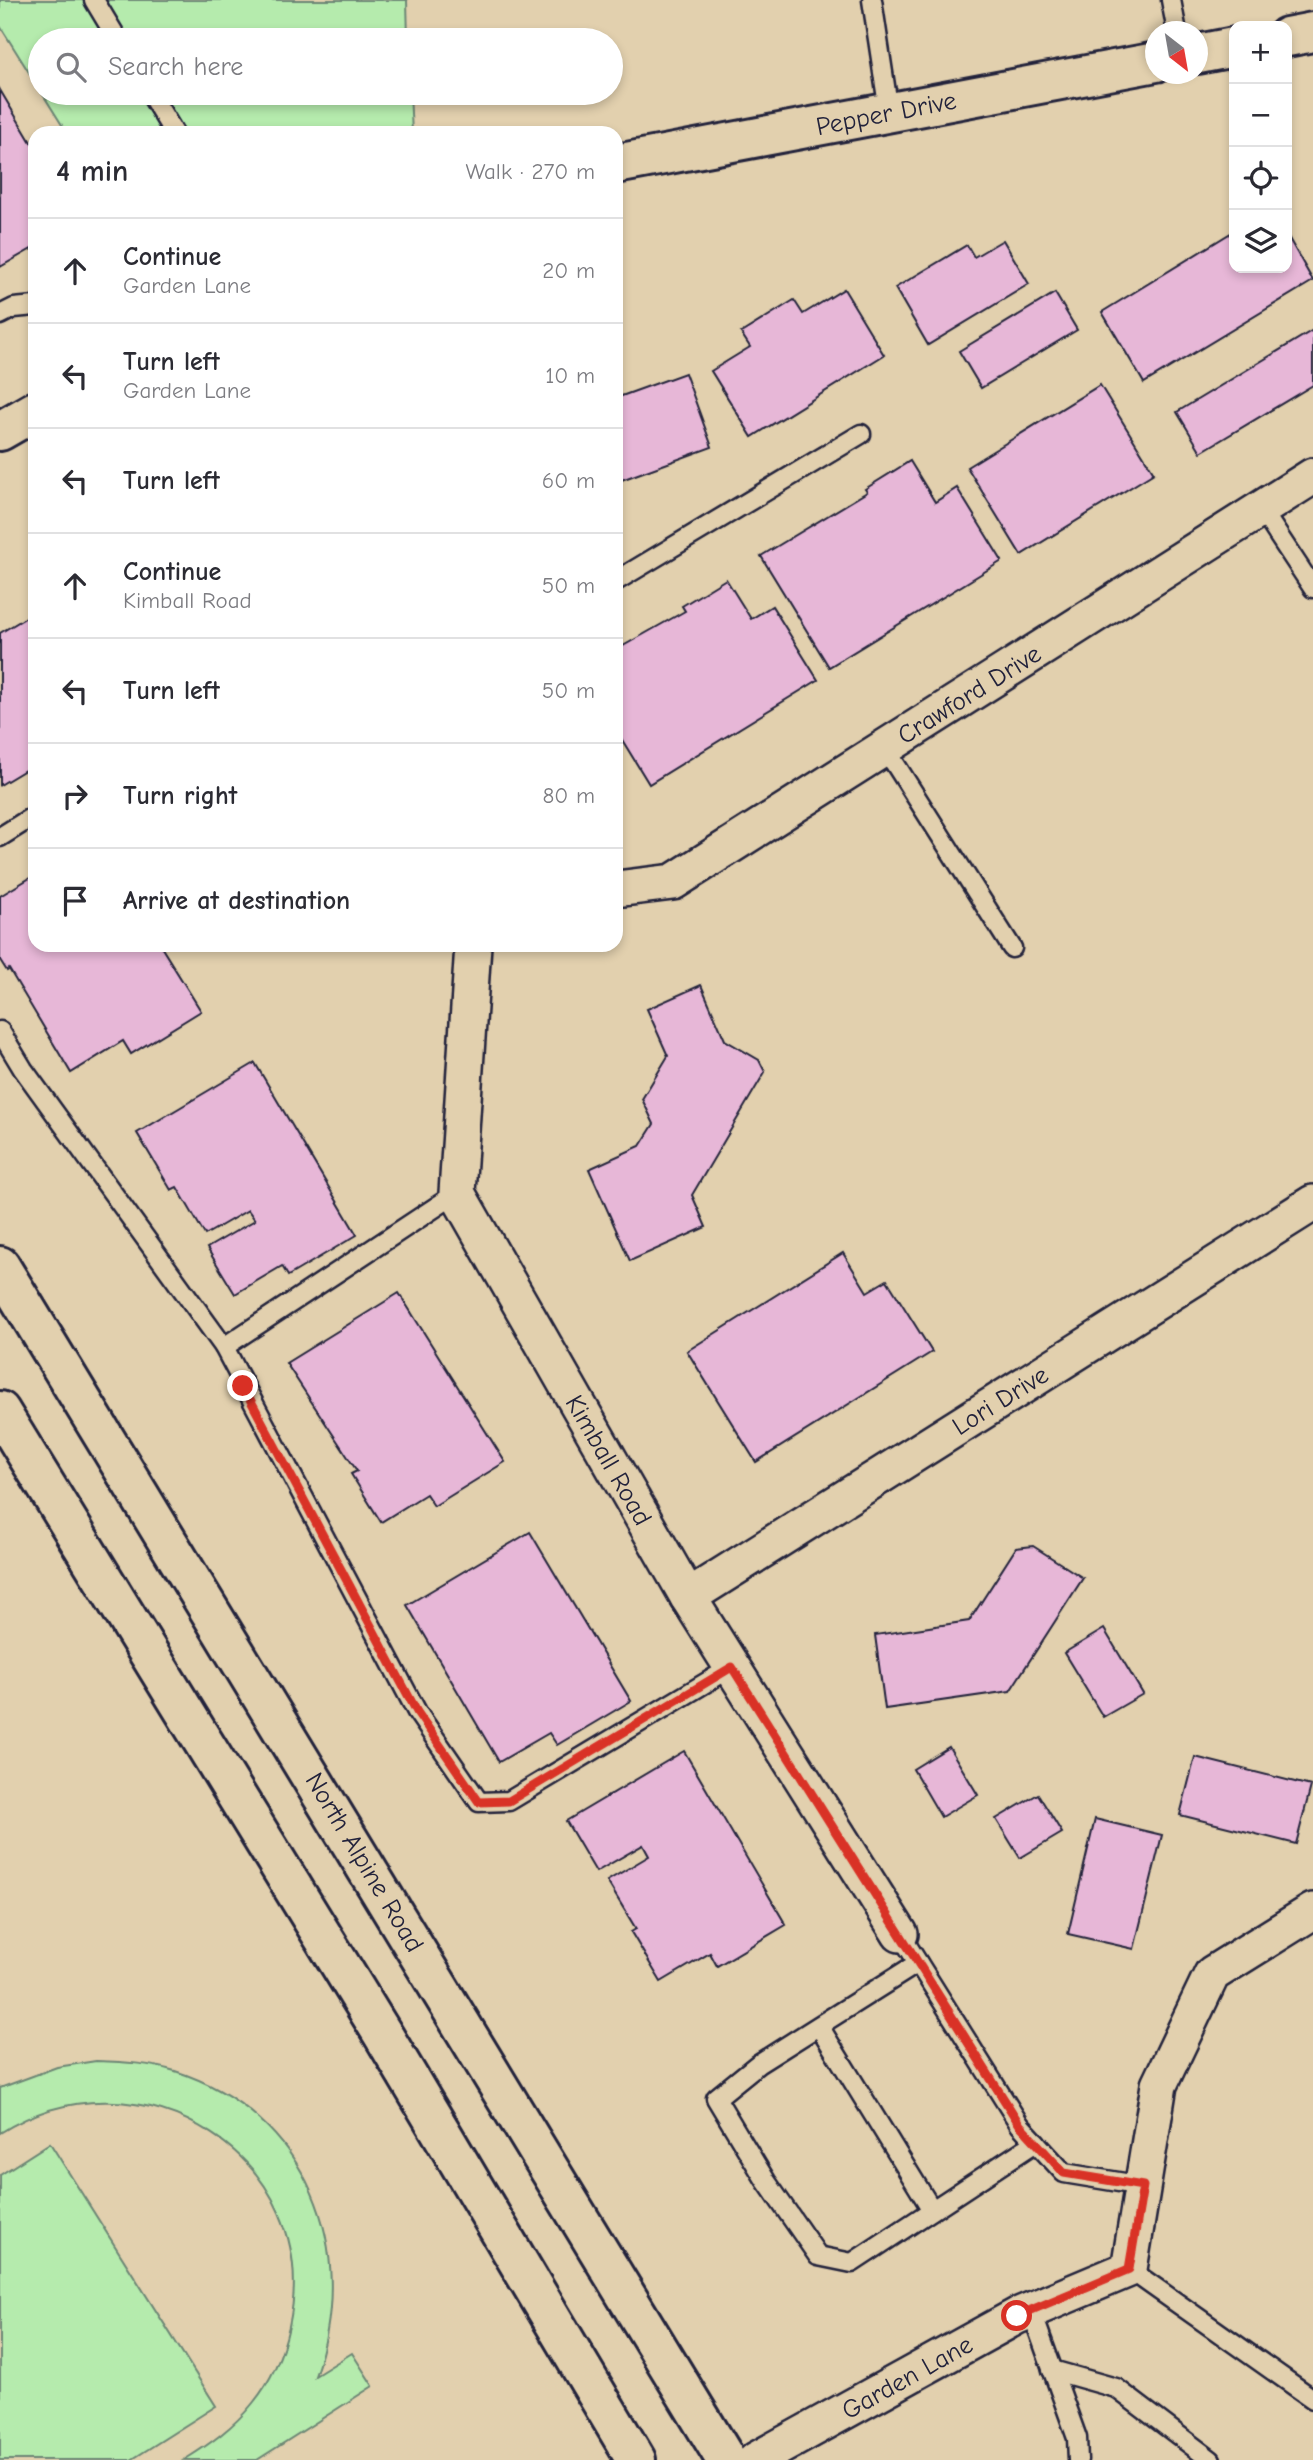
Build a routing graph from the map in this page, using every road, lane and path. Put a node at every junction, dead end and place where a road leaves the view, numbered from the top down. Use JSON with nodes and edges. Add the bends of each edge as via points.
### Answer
{"nodes":[{"id":1,"x":94,"y":0,"type":"edge"},
{"id":2,"x":872,"y":0,"type":"edge"},
{"id":3,"x":1171,"y":0,"type":"edge"},
{"id":4,"x":1175,"y":21,"type":"edge"},
{"id":5,"x":111,"y":28,"type":"edge"},
{"id":6,"x":1313,"y":32,"type":"edge"},
{"id":7,"x":1292,"y":36,"type":"edge"},
{"id":8,"x":1229,"y":48,"type":"edge"},
{"id":9,"x":1208,"y":52,"type":"edge"},
{"id":10,"x":1145,"y":64,"type":"edge"},
{"id":11,"x":157,"y":105,"type":"edge"},
{"id":12,"x":889,"y":112,"type":"junction"},
{"id":13,"x":170,"y":126,"type":"edge"},
{"id":14,"x":623,"y":163,"type":"edge"},
{"id":15,"x":28,"y":307,"type":"edge"},
{"id":16,"x":0,"y":315,"type":"edge"},
{"id":17,"x":28,"y":415,"type":"edge"},
{"id":18,"x":0,"y":431,"type":"edge"},
{"id":19,"x":861,"y":434,"type":"dead end"},
{"id":20,"x":1313,"y":476,"type":"edge"},
{"id":21,"x":1261,"y":509,"type":"junction"},
{"id":22,"x":623,"y":577,"type":"edge"},
{"id":23,"x":1313,"y":588,"type":"edge"},
{"id":24,"x":884,"y":748,"type":"junction"},
{"id":25,"x":28,"y":819,"type":"edge"},
{"id":26,"x":0,"y":837,"type":"edge"},
{"id":27,"x":623,"y":888,"type":"edge"},
{"id":28,"x":1012,"y":948,"type":"dead end"},
{"id":29,"x":473,"y":952,"type":"edge"},
{"id":30,"x":0,"y":1031,"type":"edge"},
{"id":31,"x":457,"y":1194,"type":"junction"},
{"id":32,"x":1313,"y":1203,"type":"edge"},
{"id":33,"x":0,"y":1266,"type":"edge"},
{"id":34,"x":224,"y":1347,"type":"junction"},
{"id":35,"x":0,"y":1411,"type":"edge"},
{"id":36,"x":688,"y":1597,"type":"junction"},
{"id":37,"x":732,"y":1667,"type":"junction"},
{"id":38,"x":1313,"y":1911,"type":"edge"},
{"id":39,"x":900,"y":1934,"type":"joint"},
{"id":40,"x":918,"y":1963,"type":"junction"},
{"id":41,"x":819,"y":2026,"type":"junction"},
{"id":42,"x":1036,"y":2142,"type":"junction"},
{"id":43,"x":1143,"y":2186,"type":"junction"},
{"id":44,"x":932,"y":2210,"type":"junction"},
{"id":45,"x":1129,"y":2269,"type":"junction"},
{"id":46,"x":1031,"y":2310,"type":"junction"},
{"id":47,"x":1052,"y":2370,"type":"junction"},
{"id":48,"x":1313,"y":2399,"type":"edge"},
{"id":49,"x":636,"y":2460,"type":"edge"},
{"id":50,"x":726,"y":2460,"type":"edge"},
{"id":51,"x":756,"y":2460,"type":"edge"},
{"id":52,"x":1078,"y":2460,"type":"edge"},
{"id":53,"x":1211,"y":2460,"type":"edge"}],
"edges":[{"from":1,"to":5,"type":"lane"},
{"from":2,"to":12,"type":"lane"},
{"from":3,"to":4,"type":"lane"},
{"from":6,"to":7,"type":"main road"},
{"from":8,"to":9,"type":"main road"},
{"from":10,"to":12,"type":"main road","name":"Pepper Drive"},
{"from":11,"to":13,"type":"lane"},
{"from":12,"to":14,"type":"main road","name":"Pepper Drive"},
{"from":15,"to":16,"type":"lane"},
{"from":17,"to":18,"type":"main road"},
{"from":19,"to":22,"type":"lane"},
{"from":20,"to":21,"type":"street","name":"Crawford Drive"},
{"from":21,"to":23,"type":"lane"},
{"from":21,"to":24,"type":"street","name":"Crawford Drive"},
{"from":24,"to":27,"type":"street","name":"Crawford Drive","via":[[673,882]]},
{"from":24,"to":28,"type":"lane"},
{"from":25,"to":26,"type":"lane"},
{"from":29,"to":31,"type":"street"},
{"from":30,"to":34,"type":"lane"},
{"from":31,"to":34,"type":"lane"},
{"from":31,"to":36,"type":"street","name":"Kimball Road"},
{"from":32,"to":36,"type":"street","name":"Lori Drive"},
{"from":33,"to":50,"type":"main road","name":"North Alpine Road"},
{"from":34,"to":37,"type":"lane","via":[[417,1712],[479,1802],[509,1801]]},
{"from":35,"to":49,"type":"main road","via":[[382,2033]]},
{"from":36,"to":37,"type":"street","name":"Kimball Road"},
{"from":37,"to":39,"type":"street","name":"Kimball Road"},
{"from":38,"to":43,"type":"street","via":[[1212,1975],[1159,2085]]},
{"from":39,"to":40,"type":"lane"},
{"from":40,"to":41,"type":"lane"},
{"from":40,"to":42,"type":"lane","via":[[1020,2125]]},
{"from":41,"to":44,"type":"lane"},
{"from":41,"to":44,"type":"lane","via":[[758,2064],[716,2098],[766,2181],[818,2256],[852,2263]]},
{"from":42,"to":43,"type":"lane","via":[[1064,2173]]},
{"from":42,"to":44,"type":"lane"},
{"from":43,"to":45,"type":"street"},
{"from":45,"to":46,"type":"street","name":"Garden Lane"},
{"from":45,"to":48,"type":"lane"},
{"from":46,"to":47,"type":"lane"},
{"from":46,"to":51,"type":"street","name":"Garden Lane"},
{"from":47,"to":52,"type":"lane","via":[[1077,2438]]},
{"from":47,"to":53,"type":"lane","via":[[1116,2388]]}]}
